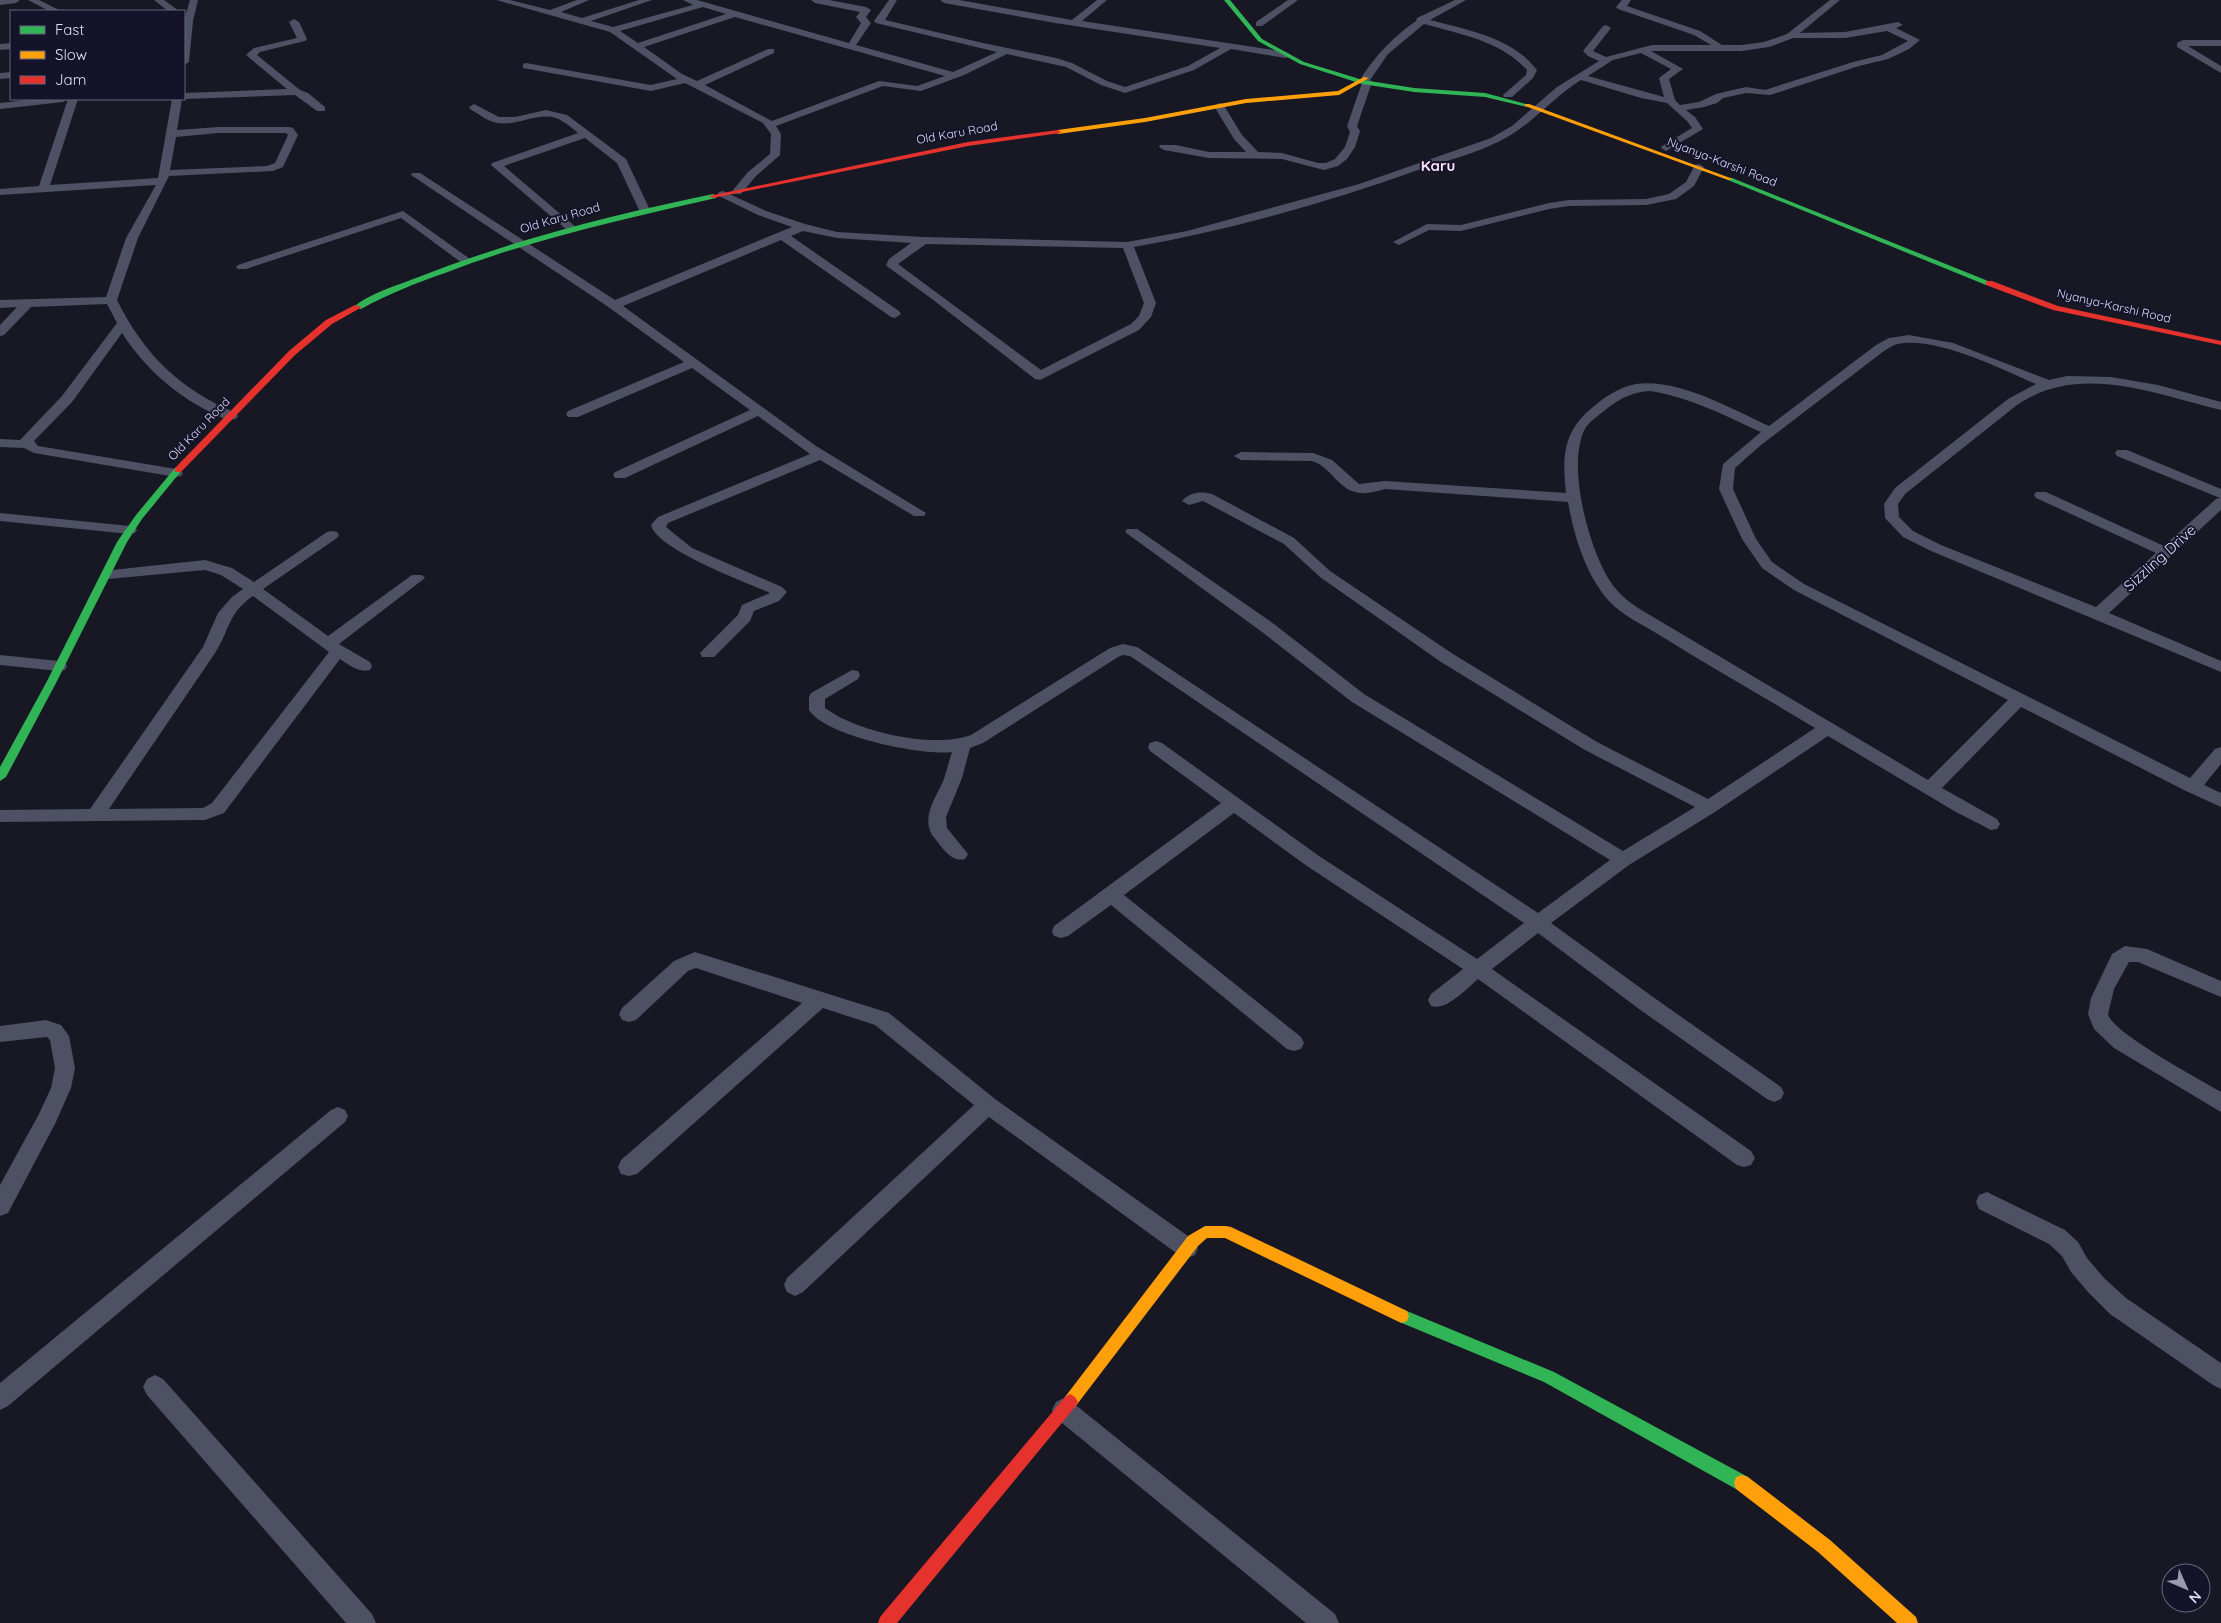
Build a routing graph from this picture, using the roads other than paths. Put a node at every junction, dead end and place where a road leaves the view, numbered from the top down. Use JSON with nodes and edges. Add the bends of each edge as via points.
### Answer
{"nodes":[{"id":1,"x":16,"y":0,"type":"edge"},
{"id":2,"x":32,"y":0,"type":"edge"},
{"id":3,"x":158,"y":0,"type":"edge"},
{"id":4,"x":194,"y":0,"type":"edge"},
{"id":5,"x":520,"y":0,"type":"edge"},
{"id":6,"x":585,"y":0,"type":"edge"},
{"id":7,"x":648,"y":0,"type":"edge"},
{"id":8,"x":687,"y":0,"type":"edge"},
{"id":9,"x":815,"y":0,"type":"edge"},
{"id":10,"x":893,"y":0,"type":"edge"},
{"id":11,"x":944,"y":0,"type":"edge"},
{"id":12,"x":1103,"y":0,"type":"edge"},
{"id":13,"x":1227,"y":0,"type":"edge"},
{"id":14,"x":1240,"y":0,"type":"edge"},
{"id":15,"x":1294,"y":0,"type":"edge"},
{"id":16,"x":1462,"y":0,"type":"edge"},
{"id":17,"x":1836,"y":0,"type":"edge"},
{"id":18,"x":0,"y":2,"type":"edge"},
{"id":19,"x":505,"y":2,"type":"edge"},
{"id":20,"x":1621,"y":2,"type":"edge"},
{"id":21,"x":702,"y":5,"type":"junction"},
{"id":22,"x":54,"y":10,"type":"edge"},
{"id":23,"x":173,"y":10,"type":"edge"},
{"id":24,"x":552,"y":12,"type":"junction"},
{"id":25,"x":734,"y":14,"type":"junction"},
{"id":26,"x":1687,"y":17,"type":"dead end"},
{"id":27,"x":185,"y":20,"type":"edge"},
{"id":28,"x":584,"y":20,"type":"junction"},
{"id":29,"x":1420,"y":20,"type":"junction"},
{"id":30,"x":294,"y":22,"type":"dead end"},
{"id":31,"x":1075,"y":22,"type":"junction"},
{"id":32,"x":1906,"y":23,"type":"dead end"},
{"id":33,"x":1260,"y":24,"type":"junction"},
{"id":34,"x":1606,"y":28,"type":"dead end"},
{"id":35,"x":1680,"y":28,"type":"junction"},
{"id":36,"x":1888,"y":28,"type":"junction"},
{"id":37,"x":613,"y":30,"type":"junction"},
{"id":38,"x":1791,"y":34,"type":"junction"},
{"id":39,"x":1666,"y":41,"type":"junction"},
{"id":40,"x":2221,"y":43,"type":"edge"},
{"id":41,"x":638,"y":46,"type":"junction"},
{"id":42,"x":850,"y":46,"type":"junction"},
{"id":43,"x":1230,"y":46,"type":"junction"},
{"id":44,"x":1720,"y":48,"type":"junction"},
{"id":45,"x":1007,"y":50,"type":"junction"},
{"id":46,"x":1642,"y":50,"type":"junction"},
{"id":47,"x":771,"y":51,"type":"dead end"},
{"id":48,"x":1286,"y":55,"type":"junction"},
{"id":49,"x":1606,"y":60,"type":"junction"},
{"id":50,"x":526,"y":66,"type":"dead end"},
{"id":51,"x":2221,"y":70,"type":"edge"},
{"id":52,"x":956,"y":75,"type":"junction"},
{"id":53,"x":1581,"y":76,"type":"junction"},
{"id":54,"x":686,"y":80,"type":"junction"},
{"id":55,"x":1365,"y":81,"type":"junction"},
{"id":56,"x":697,"y":85,"type":"junction"},
{"id":57,"x":296,"y":92,"type":"junction"},
{"id":58,"x":1508,"y":95,"type":"junction"},
{"id":59,"x":185,"y":96,"type":"edge"},
{"id":60,"x":54,"y":100,"type":"edge"},
{"id":61,"x":74,"y":100,"type":"edge"},
{"id":62,"x":177,"y":100,"type":"edge"},
{"id":63,"x":1670,"y":101,"type":"junction"},
{"id":64,"x":0,"y":106,"type":"edge"},
{"id":65,"x":1219,"y":106,"type":"junction"},
{"id":66,"x":1540,"y":106,"type":"junction"},
{"id":67,"x":474,"y":107,"type":"dead end"},
{"id":68,"x":1678,"y":108,"type":"junction"},
{"id":69,"x":321,"y":109,"type":"dead end"},
{"id":70,"x":770,"y":125,"type":"junction"},
{"id":71,"x":172,"y":134,"type":"junction"},
{"id":72,"x":588,"y":134,"type":"junction"},
{"id":73,"x":1164,"y":147,"type":"dead end"},
{"id":74,"x":1666,"y":148,"type":"junction"},
{"id":75,"x":1254,"y":154,"type":"junction"},
{"id":76,"x":1700,"y":167,"type":"junction"},
{"id":77,"x":416,"y":176,"type":"dead end"},
{"id":78,"x":164,"y":177,"type":"junction"},
{"id":79,"x":43,"y":189,"type":"junction"},
{"id":80,"x":0,"y":192,"type":"edge"},
{"id":81,"x":737,"y":192,"type":"junction"},
{"id":82,"x":723,"y":194,"type":"junction"},
{"id":83,"x":644,"y":210,"type":"junction"},
{"id":84,"x":802,"y":227,"type":"junction"},
{"id":85,"x":1864,"y":227,"type":"junction"},
{"id":86,"x":571,"y":228,"type":"junction"},
{"id":87,"x":782,"y":235,"type":"junction"},
{"id":88,"x":923,"y":240,"type":"junction"},
{"id":89,"x":1399,"y":242,"type":"dead end"},
{"id":90,"x":520,"y":243,"type":"junction"},
{"id":91,"x":1127,"y":245,"type":"junction"},
{"id":92,"x":466,"y":260,"type":"junction"},
{"id":93,"x":242,"y":267,"type":"dead end"},
{"id":94,"x":111,"y":300,"type":"junction"},
{"id":95,"x":28,"y":303,"type":"junction"},
{"id":96,"x":0,"y":304,"type":"edge"},
{"id":97,"x":614,"y":305,"type":"junction"},
{"id":98,"x":895,"y":314,"type":"dead end"},
{"id":99,"x":123,"y":323,"type":"junction"},
{"id":100,"x":0,"y":332,"type":"edge"},
{"id":101,"x":2221,"y":333,"type":"edge"},
{"id":102,"x":2221,"y":343,"type":"edge"},
{"id":103,"x":694,"y":363,"type":"junction"},
{"id":104,"x":2048,"y":384,"type":"junction"},
{"id":105,"x":2221,"y":406,"type":"edge"},
{"id":106,"x":759,"y":411,"type":"junction"},
{"id":107,"x":573,"y":414,"type":"dead end"},
{"id":108,"x":231,"y":416,"type":"junction"},
{"id":109,"x":1770,"y":430,"type":"junction"},
{"id":110,"x":0,"y":443,"type":"edge"},
{"id":111,"x":27,"y":444,"type":"junction"},
{"id":112,"x":2122,"y":453,"type":"dead end"},
{"id":113,"x":822,"y":454,"type":"junction"},
{"id":114,"x":1241,"y":456,"type":"dead end"},
{"id":115,"x":176,"y":473,"type":"junction"},
{"id":116,"x":620,"y":475,"type":"dead end"},
{"id":117,"x":2221,"y":494,"type":"edge"},
{"id":118,"x":2040,"y":495,"type":"dead end"},
{"id":119,"x":1574,"y":498,"type":"junction"},
{"id":120,"x":1189,"y":501,"type":"dead end"},
{"id":121,"x":2221,"y":502,"type":"edge"},
{"id":122,"x":920,"y":513,"type":"dead end"},
{"id":123,"x":0,"y":517,"type":"edge"},
{"id":124,"x":130,"y":530,"type":"junction"},
{"id":125,"x":1132,"y":532,"type":"dead end"},
{"id":126,"x":332,"y":535,"type":"dead end"},
{"id":127,"x":2166,"y":552,"type":"junction"},
{"id":128,"x":108,"y":574,"type":"junction"},
{"id":129,"x":418,"y":578,"type":"dead end"},
{"id":130,"x":254,"y":588,"type":"junction"},
{"id":131,"x":2098,"y":614,"type":"junction"},
{"id":132,"x":333,"y":647,"type":"junction"},
{"id":133,"x":708,"y":652,"type":"dead end"},
{"id":134,"x":0,"y":660,"type":"edge"},
{"id":135,"x":59,"y":666,"type":"junction"},
{"id":136,"x":364,"y":666,"type":"dead end"},
{"id":137,"x":2221,"y":667,"type":"edge"},
{"id":138,"x":852,"y":675,"type":"dead end"},
{"id":139,"x":2019,"y":699,"type":"junction"},
{"id":140,"x":1828,"y":728,"type":"junction"},
{"id":141,"x":962,"y":745,"type":"junction"},
{"id":142,"x":1156,"y":747,"type":"dead end"},
{"id":143,"x":2221,"y":753,"type":"edge"},
{"id":144,"x":0,"y":777,"type":"edge"},
{"id":145,"x":2192,"y":787,"type":"junction"},
{"id":146,"x":1930,"y":789,"type":"junction"},
{"id":147,"x":2221,"y":801,"type":"edge"},
{"id":148,"x":1233,"y":804,"type":"junction"},
{"id":149,"x":1709,"y":807,"type":"junction"},
{"id":150,"x":95,"y":815,"type":"junction"},
{"id":151,"x":0,"y":816,"type":"edge"},
{"id":152,"x":1991,"y":824,"type":"dead end"},
{"id":153,"x":959,"y":854,"type":"dead end"},
{"id":154,"x":1623,"y":860,"type":"junction"},
{"id":155,"x":1111,"y":896,"type":"junction"},
{"id":156,"x":1538,"y":922,"type":"junction"},
{"id":157,"x":1061,"y":931,"type":"dead end"},
{"id":158,"x":1478,"y":969,"type":"junction"},
{"id":159,"x":2221,"y":989,"type":"edge"},
{"id":160,"x":820,"y":999,"type":"junction"},
{"id":161,"x":1438,"y":1000,"type":"dead end"},
{"id":162,"x":629,"y":1014,"type":"dead end"},
{"id":163,"x":0,"y":1034,"type":"edge"},
{"id":164,"x":1294,"y":1043,"type":"dead end"},
{"id":165,"x":1774,"y":1093,"type":"dead end"},
{"id":166,"x":2221,"y":1103,"type":"edge"},
{"id":167,"x":988,"y":1105,"type":"junction"},
{"id":168,"x":338,"y":1116,"type":"dead end"},
{"id":169,"x":1744,"y":1158,"type":"dead end"},
{"id":170,"x":629,"y":1167,"type":"dead end"},
{"id":171,"x":1987,"y":1202,"type":"dead end"},
{"id":172,"x":0,"y":1206,"type":"edge"},
{"id":173,"x":1187,"y":1248,"type":"junction"},
{"id":174,"x":795,"y":1285,"type":"dead end"},
{"id":175,"x":2221,"y":1377,"type":"edge"},
{"id":176,"x":155,"y":1386,"type":"dead end"},
{"id":177,"x":0,"y":1398,"type":"edge"},
{"id":178,"x":1064,"y":1410,"type":"junction"},
{"id":179,"x":363,"y":1623,"type":"edge"},
{"id":180,"x":886,"y":1623,"type":"edge"},
{"id":181,"x":1326,"y":1623,"type":"edge"},
{"id":182,"x":1910,"y":1623,"type":"edge"}],
"edges":[{"from":1,"to":18,"type":"street"},
{"from":2,"to":22,"type":"street"},
{"from":3,"to":23,"type":"street"},
{"from":4,"to":27,"type":"street"},
{"from":5,"to":19,"type":"street"},
{"from":6,"to":24,"type":"street"},
{"from":7,"to":28,"type":"street"},
{"from":8,"to":21,"type":"street"},
{"from":9,"to":42,"type":"street","via":[[866,10],[861,17],[866,23]]},
{"from":10,"to":45,"type":"street","via":[[879,21]]},
{"from":11,"to":31,"type":"street"},
{"from":12,"to":31,"type":"street"},
{"from":13,"to":48,"type":"main road","name":"Nyanya-Karshi Road","via":[[1260,40]]},
{"from":14,"to":33,"type":"main road","name":"Nyanya-Karshi Road"},
{"from":15,"to":33,"type":"street"},
{"from":16,"to":29,"type":"street"},
{"from":17,"to":38,"type":"street"},
{"from":19,"to":24,"type":"street"},
{"from":20,"to":35,"type":"street","via":[[1621,7],[1629,11]]},
{"from":21,"to":25,"type":"street"},
{"from":21,"to":37,"type":"street"},
{"from":24,"to":28,"type":"street"},
{"from":25,"to":41,"type":"street"},
{"from":25,"to":42,"type":"street"},
{"from":26,"to":35,"type":"street"},
{"from":28,"to":37,"type":"street"},
{"from":29,"to":55,"type":"street","via":[[1380,58]]},
{"from":29,"to":58,"type":"street","via":[[1484,39],[1510,50],[1527,62],[1532,70],[1530,76]]},
{"from":30,"to":57,"type":"street","via":[[302,39],[257,50],[251,55]]},
{"from":31,"to":43,"type":"street"},
{"from":32,"to":36,"type":"street"},
{"from":33,"to":55,"type":"main road","name":"Nyanya-Karshi Road","via":[[1269,36],[1298,54]]},
{"from":34,"to":49,"type":"street","via":[[1588,51]]},
{"from":35,"to":39,"type":"street"},
{"from":35,"to":44,"type":"street","via":[[1712,41]]},
{"from":36,"to":38,"type":"street","via":[[1815,37]]},
{"from":36,"to":68,"type":"street","via":[[1915,40],[1885,57],[1766,93],[1746,90],[1700,105]]},
{"from":37,"to":41,"type":"street"},
{"from":38,"to":44,"type":"street","via":[[1755,47]]},
{"from":39,"to":44,"type":"street"},
{"from":39,"to":46,"type":"street"},
{"from":40,"to":51,"type":"street","via":[[2180,45]]},
{"from":41,"to":54,"type":"street"},
{"from":42,"to":52,"type":"street"},
{"from":43,"to":45,"type":"street","via":[[1191,68],[1125,90],[1062,63]]},
{"from":43,"to":48,"type":"street"},
{"from":45,"to":52,"type":"street"},
{"from":46,"to":49,"type":"street"},
{"from":46,"to":63,"type":"street","via":[[1678,69],[1664,78]]},
{"from":47,"to":56,"type":"street"},
{"from":48,"to":55,"type":"main road","name":"Nyanya-Karshi Road","via":[[1320,69]]},
{"from":49,"to":53,"type":"street"},
{"from":50,"to":54,"type":"street","via":[[651,88]]},
{"from":52,"to":70,"type":"street","via":[[918,89],[882,83]]},
{"from":53,"to":63,"type":"street"},
{"from":53,"to":66,"type":"street"},
{"from":54,"to":56,"type":"street"},
{"from":55,"to":58,"type":"main road","name":"Nyanya-Karshi Road"},
{"from":55,"to":65,"type":"main road","name":"Old Karu Road","via":[[1339,94]]},
{"from":55,"to":66,"type":"main road","name":"Nyanya-Karshi Road"},
{"from":55,"to":75,"type":"street","via":[[1352,126],[1355,139],[1335,164],[1320,167],[1294,158]]},
{"from":56,"to":70,"type":"street"},
{"from":57,"to":59,"type":"street"},
{"from":57,"to":69,"type":"street"},
{"from":58,"to":66,"type":"main road","name":"Nyanya-Karshi Road"},
{"from":60,"to":64,"type":"street"},
{"from":61,"to":79,"type":"street"},
{"from":62,"to":71,"type":"street"},
{"from":63,"to":68,"type":"street"},
{"from":65,"to":75,"type":"street","via":[[1238,137]]},
{"from":65,"to":81,"type":"main road","name":"Old Karu Road","via":[[1145,120],[968,144]]},
{"from":66,"to":74,"type":"main road","name":"Nyanya-Karshi Road"},
{"from":66,"to":76,"type":"main road","name":"Nyanya-Karshi Road"},
{"from":66,"to":91,"type":"street","via":[[1516,128],[1495,140],[1363,186],[1188,234]]},
{"from":67,"to":72,"type":"street","via":[[500,120],[543,112],[556,114]]},
{"from":68,"to":74,"type":"street","via":[[1698,129]]},
{"from":70,"to":81,"type":"street","via":[[776,134],[776,155],[752,174]]},
{"from":71,"to":78,"type":"street"},
{"from":71,"to":78,"type":"street","via":[[288,130],[293,135],[279,165],[269,169]]},
{"from":72,"to":83,"type":"street","via":[[622,161]]},
{"from":72,"to":86,"type":"street","via":[[496,165]]},
{"from":73,"to":75,"type":"street","via":[[1179,147],[1210,155]]},
{"from":74,"to":85,"type":"main road","name":"Nyanya-Karshi Road"},
{"from":76,"to":85,"type":"main road","name":"Nyanya-Karshi Road"},
{"from":76,"to":89,"type":"street","via":[[1690,184],[1672,197],[1646,202],[1555,205],[1461,228],[1427,227]]},
{"from":77,"to":90,"type":"street"},
{"from":78,"to":79,"type":"street"},
{"from":78,"to":94,"type":"street","via":[[132,238]]},
{"from":79,"to":80,"type":"street"},
{"from":81,"to":82,"type":"main road","name":"Old Karu Road"},
{"from":82,"to":83,"type":"main road","name":"Old Karu Road"},
{"from":82,"to":84,"type":"street"},
{"from":83,"to":86,"type":"main road","name":"Old Karu Road"},
{"from":84,"to":87,"type":"street"},
{"from":84,"to":88,"type":"street","via":[[837,235]]},
{"from":85,"to":101,"type":"main road","name":"Nyanya-Karshi Road","via":[[1890,233],[2062,298]]},
{"from":85,"to":102,"type":"main road","name":"Nyanya-Karshi Road","via":[[1878,238],[2056,308]]},
{"from":86,"to":90,"type":"main road","name":"Old Karu Road"},
{"from":87,"to":97,"type":"street"},
{"from":87,"to":98,"type":"street"},
{"from":88,"to":91,"type":"street"},
{"from":88,"to":91,"type":"street","via":[[892,265],[1040,376],[1135,327],[1149,312],[1150,303]]},
{"from":90,"to":92,"type":"main road","name":"Old Karu Road"},
{"from":90,"to":97,"type":"street"},
{"from":92,"to":93,"type":"street","via":[[403,214]]},
{"from":92,"to":108,"type":"main road","name":"Old Karu Road","via":[[378,296],[329,322],[305,341]]},
{"from":94,"to":95,"type":"street"},
{"from":94,"to":99,"type":"street"},
{"from":95,"to":96,"type":"street"},
{"from":95,"to":100,"type":"street"},
{"from":97,"to":103,"type":"street"},
{"from":99,"to":108,"type":"street","via":[[133,341],[184,392],[207,407]]},
{"from":99,"to":111,"type":"street","via":[[67,399],[27,440]]},
{"from":103,"to":106,"type":"street"},
{"from":103,"to":107,"type":"street"},
{"from":104,"to":105,"type":"street","via":[[2075,380],[2107,381]]},
{"from":104,"to":109,"type":"street","via":[[1945,345],[1895,340]]},
{"from":104,"to":131,"type":"street","via":[[2021,396],[1900,491],[1891,504],[1892,518],[1908,534],[1936,548]]},
{"from":106,"to":113,"type":"street"},
{"from":106,"to":116,"type":"street"},
{"from":108,"to":115,"type":"main road","name":"Old Karu Road"},
{"from":109,"to":119,"type":"street","via":[[1674,391],[1638,388],[1626,391],[1579,427],[1572,447]]},
{"from":109,"to":139,"type":"street","via":[[1728,467],[1726,489],[1749,539],[1767,565],[1799,587]]},
{"from":110,"to":111,"type":"street"},
{"from":111,"to":115,"type":"street","via":[[34,449]]},
{"from":112,"to":117,"type":"street"},
{"from":113,"to":122,"type":"street"},
{"from":113,"to":133,"type":"street","via":[[663,520],[658,525],[687,551],[779,592],[774,598],[748,608],[745,617]]},
{"from":114,"to":119,"type":"street","via":[[1323,459],[1337,476],[1361,489],[1384,485]]},
{"from":115,"to":124,"type":"main road","name":"Old Karu Road"},
{"from":118,"to":127,"type":"street"},
{"from":119,"to":140,"type":"street","via":[[1589,557],[1614,597],[1718,665]]},
{"from":120,"to":149,"type":"street","via":[[1207,497],[1269,529],[1289,541],[1325,574],[1447,658],[1591,746]]},
{"from":121,"to":127,"type":"street","name":"Sizzling Drive"},
{"from":123,"to":124,"type":"street"},
{"from":124,"to":128,"type":"main road","name":"Old Karu Road"},
{"from":125,"to":154,"type":"street","via":[[1268,628],[1358,698]]},
{"from":126,"to":130,"type":"street"},
{"from":127,"to":131,"type":"street","name":"Sizzling Drive"},
{"from":128,"to":130,"type":"street","via":[[205,565],[221,568]]},
{"from":128,"to":135,"type":"main road","name":"Old Karu Road"},
{"from":129,"to":132,"type":"street"},
{"from":130,"to":132,"type":"street"},
{"from":130,"to":150,"type":"street","via":[[228,609],[210,648]]},
{"from":131,"to":137,"type":"street"},
{"from":132,"to":136,"type":"street"},
{"from":132,"to":150,"type":"street","via":[[218,808],[205,814]]},
{"from":134,"to":135,"type":"street"},
{"from":135,"to":144,"type":"main road","name":"Old Karu Road"},
{"from":138,"to":141,"type":"street","via":[[817,697],[817,710],[827,719],[847,729],[871,735],[936,747]]},
{"from":139,"to":145,"type":"street"},
{"from":139,"to":146,"type":"street"},
{"from":140,"to":146,"type":"street"},
{"from":140,"to":149,"type":"street"},
{"from":141,"to":153,"type":"street","via":[[937,817],[938,830]]},
{"from":141,"to":156,"type":"street","via":[[999,726],[1116,650],[1136,652]]},
{"from":142,"to":148,"type":"street"},
{"from":143,"to":145,"type":"street"},
{"from":145,"to":147,"type":"street"},
{"from":146,"to":152,"type":"street"},
{"from":148,"to":155,"type":"street"},
{"from":148,"to":158,"type":"street","via":[[1313,861]]},
{"from":149,"to":154,"type":"street"},
{"from":150,"to":151,"type":"street"},
{"from":154,"to":156,"type":"street"},
{"from":155,"to":157,"type":"street"},
{"from":155,"to":164,"type":"street"},
{"from":156,"to":158,"type":"street"},
{"from":156,"to":165,"type":"street"},
{"from":158,"to":161,"type":"street"},
{"from":158,"to":169,"type":"street"},
{"from":159,"to":166,"type":"street","via":[[2140,954],[2125,954],[2119,959],[2097,1010],[2099,1020],[2121,1042]]},
{"from":160,"to":162,"type":"street","via":[[695,960],[681,966]]},
{"from":160,"to":167,"type":"street","via":[[882,1019]]},
{"from":160,"to":170,"type":"street"},
{"from":163,"to":172,"type":"street","via":[[46,1028],[54,1031],[59,1036],[65,1068],[61,1088],[48,1118]]},
{"from":167,"to":173,"type":"street"},
{"from":167,"to":174,"type":"street"},
{"from":168,"to":177,"type":"street"},
{"from":171,"to":175,"type":"street","via":[[2057,1237],[2070,1249],[2096,1285],[2118,1306]]},
{"from":173,"to":178,"type":"main road"},
{"from":173,"to":182,"type":"main road","via":[[1206,1232],[1226,1232],[1424,1326],[1549,1377],[1747,1486],[1824,1546]]},
{"from":176,"to":179,"type":"street"},
{"from":178,"to":180,"type":"main road"},
{"from":178,"to":181,"type":"street"}]}
